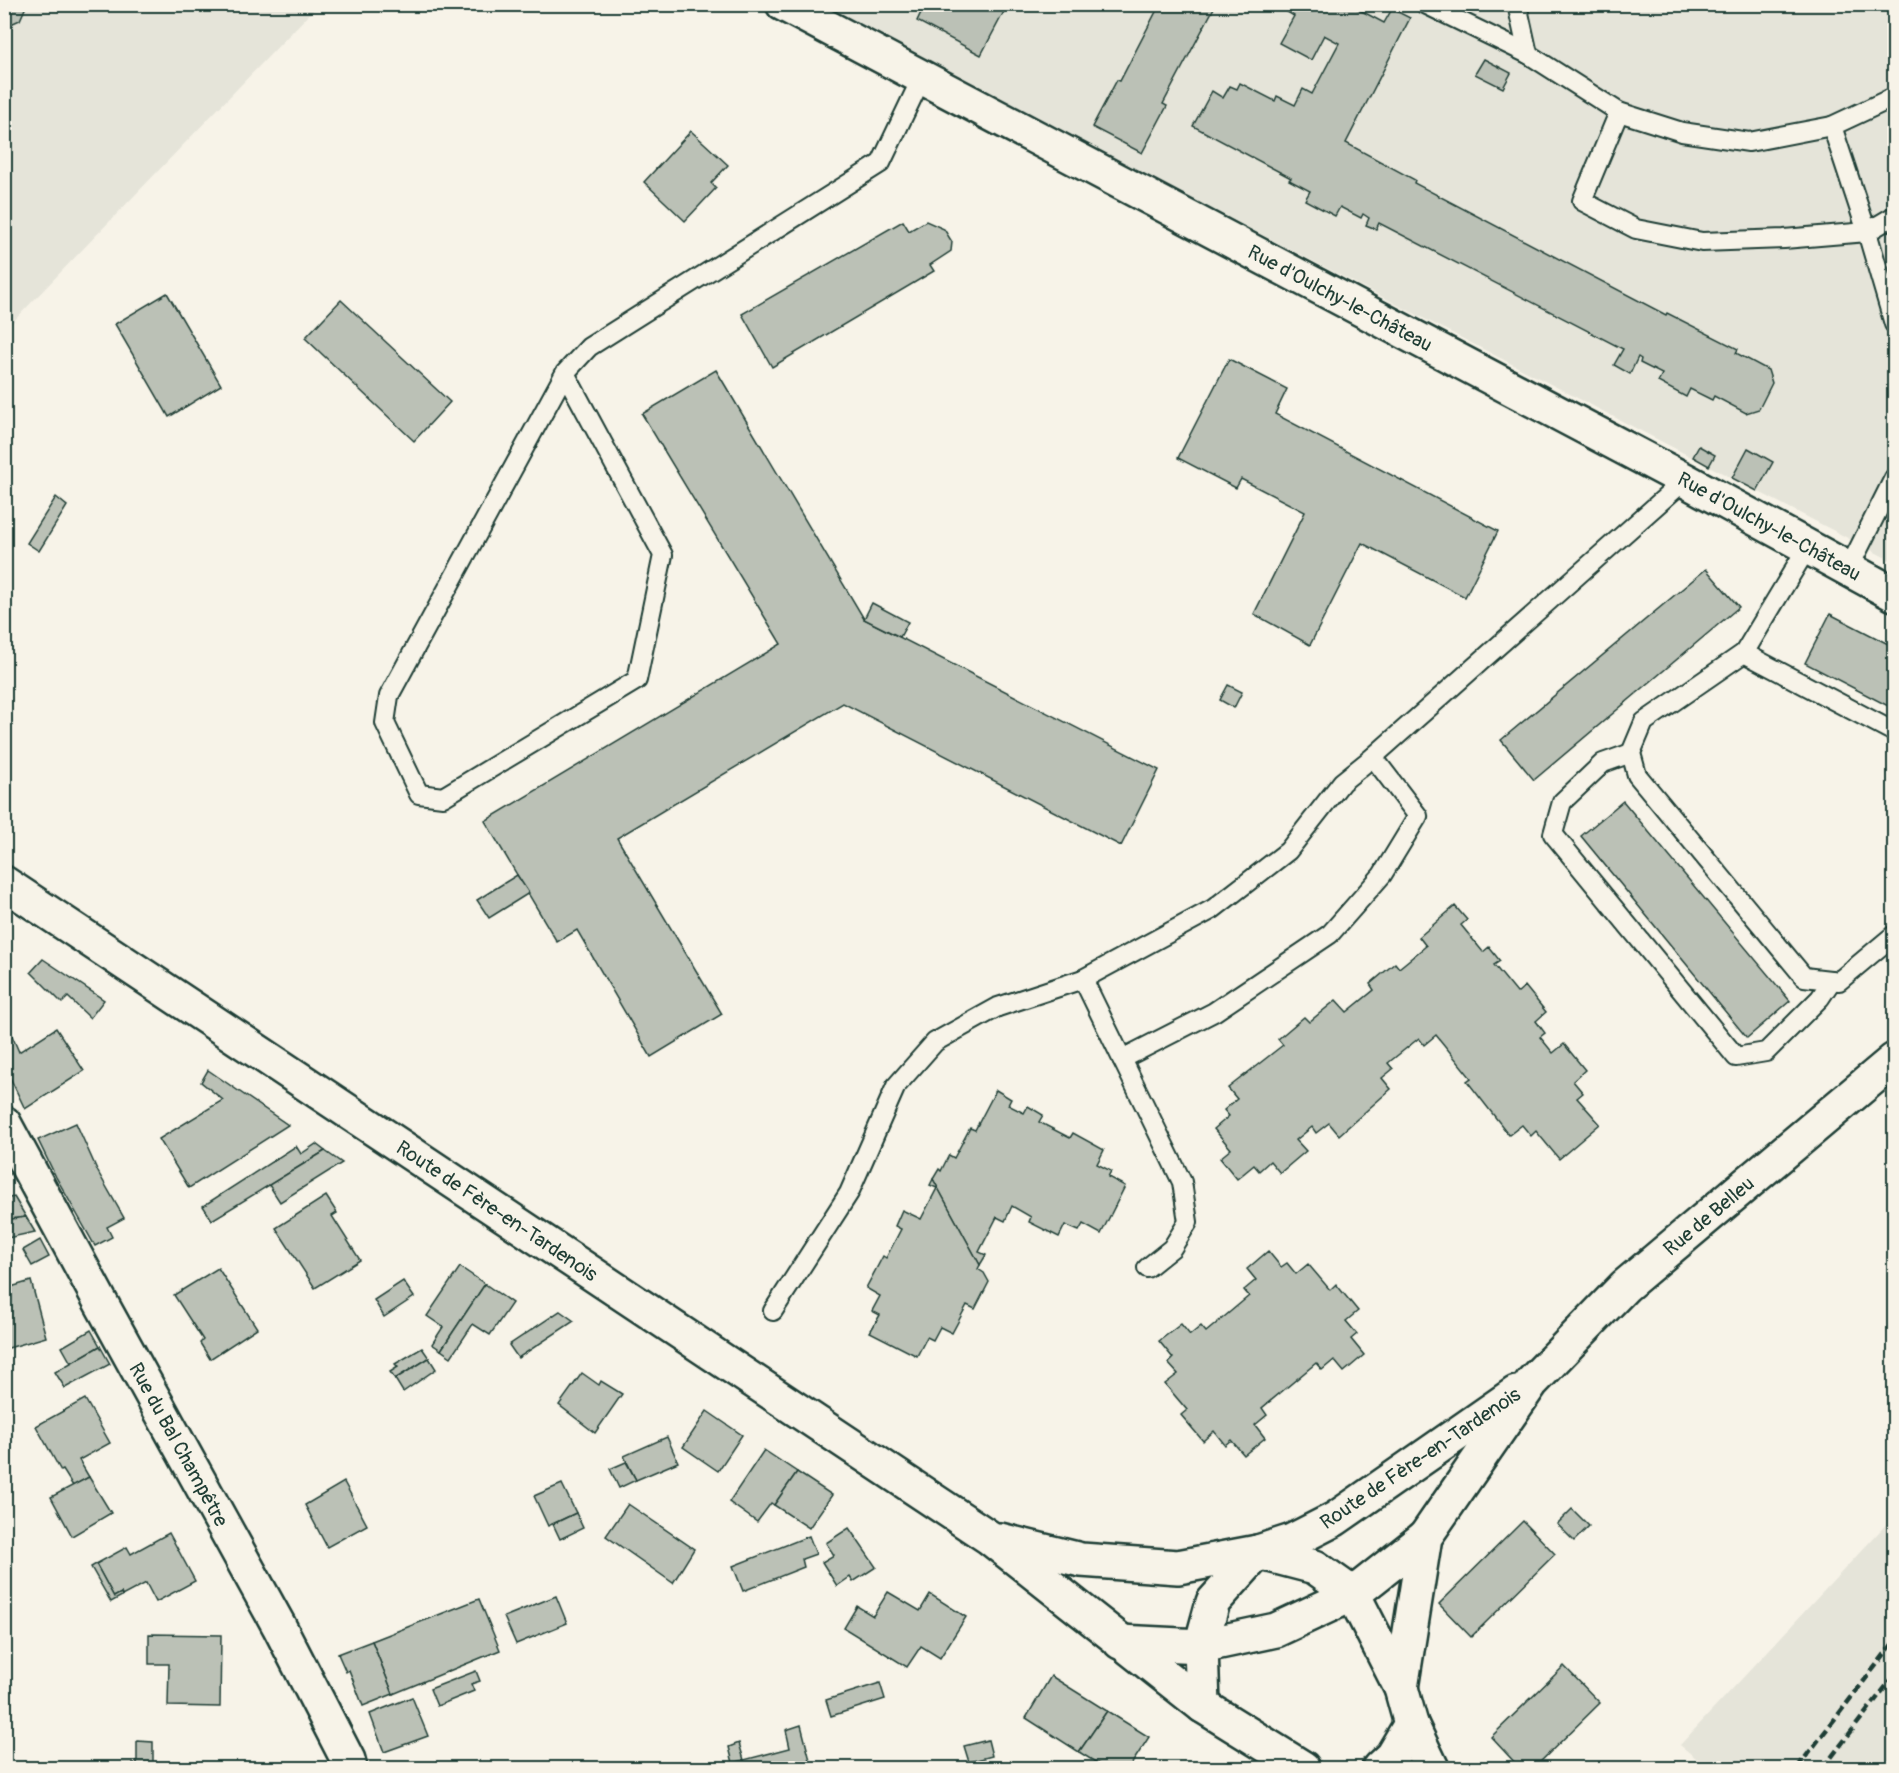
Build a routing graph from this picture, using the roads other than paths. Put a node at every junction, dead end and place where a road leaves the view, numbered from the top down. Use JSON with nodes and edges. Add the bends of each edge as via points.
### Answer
{"nodes":[{"id":1,"x":783,"y":4,"type":"edge"},
{"id":2,"x":1425,"y":4,"type":"edge"},
{"id":3,"x":1517,"y":4,"type":"edge"},
{"id":4,"x":1528,"y":54,"type":"junction"},
{"id":5,"x":922,"y":77,"type":"junction"},
{"id":6,"x":1894,"y":97,"type":"edge"},
{"id":7,"x":1619,"y":112,"type":"junction"},
{"id":8,"x":1832,"y":126,"type":"junction"},
{"id":9,"x":1894,"y":216,"type":"edge"},
{"id":10,"x":1867,"y":232,"type":"junction"},
{"id":11,"x":1894,"y":324,"type":"edge"},
{"id":12,"x":565,"y":373,"type":"junction"},
{"id":13,"x":1894,"y":478,"type":"edge"},
{"id":14,"x":1685,"y":480,"type":"junction"},
{"id":15,"x":1807,"y":548,"type":"junction"},
{"id":16,"x":1848,"y":570,"type":"junction"},
{"id":17,"x":1894,"y":594,"type":"edge"},
{"id":18,"x":1744,"y":653,"type":"junction"},
{"id":19,"x":1894,"y":732,"type":"edge"},
{"id":20,"x":1631,"y":753,"type":"junction"},
{"id":21,"x":1373,"y":757,"type":"junction"},
{"id":22,"x":4,"y":883,"type":"edge"},
{"id":23,"x":1894,"y":935,"type":"edge"},
{"id":24,"x":1083,"y":979,"type":"junction"},
{"id":25,"x":1833,"y":980,"type":"junction"},
{"id":26,"x":1122,"y":1059,"type":"junction"},
{"id":27,"x":1894,"y":1060,"type":"edge"},
{"id":28,"x":4,"y":1123,"type":"edge"},
{"id":29,"x":1147,"y":1268,"type":"dead end"},
{"id":30,"x":773,"y":1311,"type":"dead end"},
{"id":31,"x":1532,"y":1382,"type":"junction"},
{"id":32,"x":1425,"y":1537,"type":"junction"},
{"id":33,"x":990,"y":1538,"type":"junction"},
{"id":34,"x":1258,"y":1552,"type":"junction"},
{"id":35,"x":1353,"y":1594,"type":"junction"},
{"id":36,"x":1120,"y":1642,"type":"junction"},
{"id":37,"x":1201,"y":1646,"type":"junction"},
{"id":38,"x":1401,"y":1688,"type":"junction"},
{"id":39,"x":1203,"y":1706,"type":"junction"},
{"id":40,"x":1411,"y":1724,"type":"junction"},
{"id":41,"x":350,"y":1768,"type":"edge"},
{"id":42,"x":1304,"y":1768,"type":"edge"},
{"id":43,"x":1379,"y":1768,"type":"edge"},
{"id":44,"x":1432,"y":1768,"type":"edge"}],
"edges":[{"from":1,"to":5,"type":"street","name":"Rue d'Oulchy-le-Château"},
{"from":2,"to":4,"type":"lane"},
{"from":3,"to":4,"type":"lane"},
{"from":4,"to":7,"type":"lane"},
{"from":5,"to":12,"type":"lane","via":[[881,163],[589,347]]},
{"from":5,"to":14,"type":"street","name":"Rue d'Oulchy-le-Château"},
{"from":6,"to":8,"type":"lane"},
{"from":7,"to":8,"type":"lane","via":[[1682,132],[1749,142]]},
{"from":7,"to":10,"type":"lane","via":[[1582,201],[1636,229],[1702,242]]},
{"from":8,"to":10,"type":"lane"},
{"from":9,"to":10,"type":"lane"},
{"from":10,"to":11,"type":"lane"},
{"from":12,"to":12,"type":"lane","via":[[389,696],[385,723],[419,795],[443,797],[637,680],[663,555]]},
{"from":13,"to":16,"type":"lane"},
{"from":14,"to":15,"type":"street","name":"Rue d'Oulchy-le-Château"},
{"from":14,"to":21,"type":"lane"},
{"from":15,"to":16,"type":"street","name":"Rue d'Oulchy-le-Château"},
{"from":15,"to":18,"type":"lane"},
{"from":16,"to":17,"type":"street","name":"Rue d'Oulchy-le-Château"},
{"from":18,"to":19,"type":"lane"},
{"from":18,"to":20,"type":"lane","via":[[1644,722]]},
{"from":20,"to":25,"type":"lane","via":[[1637,775],[1804,977]]},
{"from":20,"to":25,"type":"lane","via":[[1603,764],[1562,802],[1553,834],[1736,1057],[1766,1052]]},
{"from":21,"to":24,"type":"lane","via":[[1342,782],[1288,851],[1213,909]]},
{"from":21,"to":26,"type":"lane","via":[[1418,816],[1382,875],[1330,934],[1214,1012]]},
{"from":22,"to":33,"type":"street","name":"Route de Fère-en-Tardenois"},
{"from":23,"to":25,"type":"lane","via":[[1839,981]]},
{"from":24,"to":26,"type":"lane"},
{"from":24,"to":30,"type":"lane","via":[[999,1007],[935,1042],[896,1086],[849,1193]]},
{"from":26,"to":29,"type":"lane","via":[[1182,1182],[1188,1222],[1172,1248]]},
{"from":27,"to":31,"type":"street","name":"Rue de Belleu","via":[[1625,1286]]},
{"from":28,"to":41,"type":"street","name":"Rue du Bal Champêtre","via":[[279,1626]]},
{"from":31,"to":32,"type":"street","name":"Route de Fère-en-Tardenois"},
{"from":31,"to":34,"type":"street","name":"Route de Fère-en-Tardenois","via":[[1335,1519],[1292,1541]]},
{"from":32,"to":35,"type":"street"},
{"from":32,"to":38,"type":"street","name":"Route de Fère-en-Tardenois"},
{"from":33,"to":34,"type":"street","name":"Route de Fère-en-Tardenois","via":[[1081,1560],[1178,1567]]},
{"from":33,"to":36,"type":"street","name":"Route de Fère-en-Tardenois"},
{"from":34,"to":35,"type":"street","name":"Route de Fère-en-Tardenois","via":[[1315,1567]]},
{"from":34,"to":37,"type":"street","via":[[1213,1602]]},
{"from":35,"to":37,"type":"street","via":[[1276,1630]]},
{"from":35,"to":38,"type":"street","name":"Route de Fère-en-Tardenois"},
{"from":36,"to":37,"type":"street"},
{"from":36,"to":39,"type":"street","name":"Route de Fère-en-Tardenois"},
{"from":37,"to":39,"type":"street"},
{"from":38,"to":40,"type":"street","name":"Route de Fère-en-Tardenois"},
{"from":39,"to":42,"type":"street","name":"Route de Fère-en-Tardenois"},
{"from":40,"to":43,"type":"street","via":[[1392,1756]]},
{"from":40,"to":44,"type":"street","name":"Route de Fère-en-Tardenois"}]}
